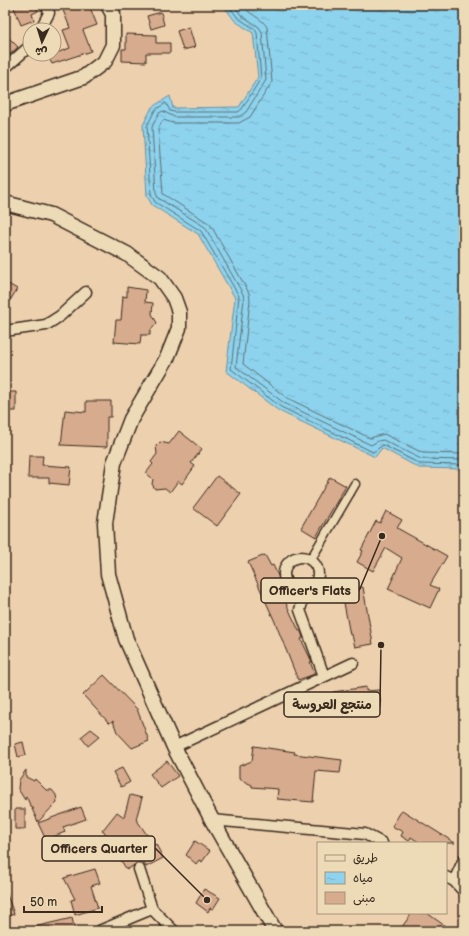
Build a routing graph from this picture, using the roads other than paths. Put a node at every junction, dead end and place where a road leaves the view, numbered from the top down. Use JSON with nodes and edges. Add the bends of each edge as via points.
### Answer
{"nodes":[{"id":1,"x":47,"y":5,"type":"edge"},
{"id":2,"x":108,"y":5,"type":"edge"},
{"id":3,"x":44,"y":22,"type":"edge"},
{"id":4,"x":22,"y":53,"type":"edge"},
{"id":5,"x":5,"y":68,"type":"edge"},
{"id":6,"x":5,"y":104,"type":"edge"},
{"id":7,"x":5,"y":203,"type":"edge"},
{"id":8,"x":86,"y":292,"type":"dead end"},
{"id":9,"x":5,"y":331,"type":"edge"},
{"id":10,"x":355,"y":484,"type":"dead end"},
{"id":11,"x":311,"y":559,"type":"junction"},
{"id":12,"x":305,"y":592,"type":"junction"},
{"id":13,"x":352,"y":663,"type":"dead end"},
{"id":14,"x":324,"y":676,"type":"junction"},
{"id":15,"x":174,"y":747,"type":"junction"},
{"id":16,"x":212,"y":820,"type":"junction"},
{"id":17,"x":380,"y":842,"type":"edge"},
{"id":18,"x":464,"y":859,"type":"edge"},
{"id":19,"x":139,"y":869,"type":"dead end"},
{"id":20,"x":450,"y":879,"type":"edge"},
{"id":21,"x":464,"y":892,"type":"edge"},
{"id":22,"x":152,"y":909,"type":"junction"},
{"id":23,"x":99,"y":931,"type":"edge"},
{"id":24,"x":174,"y":931,"type":"edge"},
{"id":25,"x":275,"y":931,"type":"edge"}],
"edges":[{"from":1,"to":3,"type":"street","via":[[49,13]]},
{"from":2,"to":6,"type":"main road","via":[[113,14],[112,45],[105,61],[84,77]]},
{"from":4,"to":5,"type":"street"},
{"from":7,"to":15,"type":"main road","via":[[51,215],[127,254],[160,278],[174,298],[179,312],[179,328],[167,358],[131,419],[114,463],[105,523],[108,574],[126,639]]},
{"from":8,"to":9,"type":"street","via":[[46,325]]},
{"from":10,"to":11,"type":"street"},
{"from":11,"to":12,"type":"street","via":[[319,570],[317,584]]},
{"from":11,"to":12,"type":"street","via":[[298,556],[286,564],[284,578],[292,589]]},
{"from":12,"to":14,"type":"street","via":[[300,610]]},
{"from":13,"to":14,"type":"street"},
{"from":14,"to":15,"type":"street"},
{"from":15,"to":16,"type":"main road"},
{"from":16,"to":17,"type":"street","via":[[365,834]]},
{"from":16,"to":25,"type":"main road"},
{"from":18,"to":20,"type":"street"},
{"from":19,"to":22,"type":"street"},
{"from":20,"to":21,"type":"street"},
{"from":22,"to":23,"type":"street"},
{"from":22,"to":24,"type":"street"}]}
